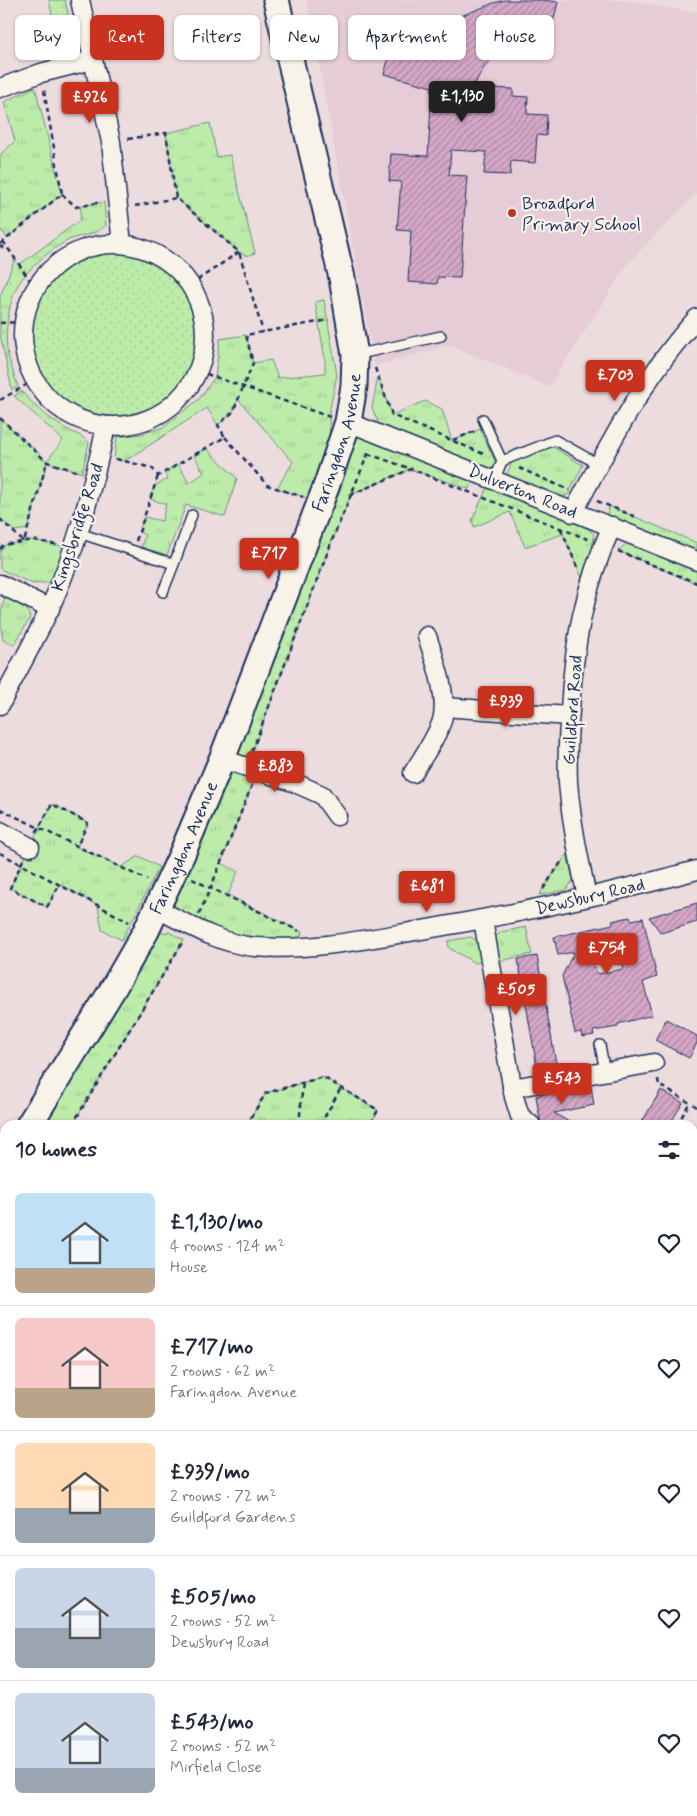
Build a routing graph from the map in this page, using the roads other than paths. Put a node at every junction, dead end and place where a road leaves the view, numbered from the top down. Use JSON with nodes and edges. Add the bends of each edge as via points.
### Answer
{"nodes":[{"id":1,"x":80,"y":0,"type":"edge"},
{"id":2,"x":276,"y":0,"type":"edge"},
{"id":3,"x":90,"y":50,"type":"edge"},
{"id":4,"x":92,"y":60,"type":"joint"},
{"id":5,"x":0,"y":88,"type":"edge"},
{"id":6,"x":122,"y":244,"type":"junction"},
{"id":7,"x":697,"y":318,"type":"edge"},
{"id":8,"x":441,"y":336,"type":"dead end"},
{"id":9,"x":365,"y":361,"type":"junction"},
{"id":10,"x":348,"y":422,"type":"junction"},
{"id":11,"x":484,"y":423,"type":"road end"},
{"id":12,"x":106,"y":426,"type":"junction"},
{"id":13,"x":502,"y":461,"type":"junction"},
{"id":14,"x":598,"y":464,"type":"junction"},
{"id":15,"x":495,"y":479,"type":"junction"},
{"id":16,"x":574,"y":513,"type":"junction"},
{"id":17,"x":192,"y":515,"type":"dead end"},
{"id":18,"x":612,"y":526,"type":"junction"},
{"id":19,"x":76,"y":541,"type":"junction"},
{"id":20,"x":697,"y":561,"type":"edge"},
{"id":21,"x":174,"y":564,"type":"junction"},
{"id":22,"x":0,"y":584,"type":"edge"},
{"id":23,"x":163,"y":592,"type":"dead end"},
{"id":24,"x":50,"y":609,"type":"junction"},
{"id":25,"x":427,"y":636,"type":"dead end"},
{"id":26,"x":0,"y":705,"type":"edge"},
{"id":27,"x":444,"y":707,"type":"junction"},
{"id":28,"x":569,"y":716,"type":"junction"},
{"id":29,"x":222,"y":759,"type":"junction"},
{"id":30,"x":413,"y":773,"type":"dead end"},
{"id":31,"x":337,"y":816,"type":"dead end"},
{"id":32,"x":0,"y":831,"type":"edge"},
{"id":33,"x":30,"y":847,"type":"dead end"},
{"id":34,"x":697,"y":870,"type":"edge"},
{"id":35,"x":166,"y":889,"type":"junction"},
{"id":36,"x":587,"y":898,"type":"junction"},
{"id":37,"x":483,"y":920,"type":"junction"},
{"id":38,"x":600,"y":1045,"type":"dead end"},
{"id":39,"x":654,"y":1063,"type":"road end"},
{"id":40,"x":606,"y":1072,"type":"junction"},
{"id":41,"x":512,"y":1088,"type":"junction"},
{"id":42,"x":32,"y":1120,"type":"edge"},
{"id":43,"x":525,"y":1120,"type":"edge"}],
"edges":[{"from":1,"to":3,"type":"street"},
{"from":2,"to":9,"type":"street","name":"Faringdon Avenue","via":[[349,317]]},
{"from":4,"to":5,"type":"street","via":[[17,80]]},
{"from":4,"to":6,"type":"street","via":[[111,142]]},
{"from":6,"to":12,"type":"street","via":[[150,251],[174,266],[190,285],[203,314],[205,343],[198,371],[183,396],[160,415],[133,425]]},
{"from":6,"to":12,"type":"street","via":[[93,246],[67,256],[35,288],[23,322],[24,355],[33,381],[52,404],[76,419]]},
{"from":7,"to":14,"type":"street","via":[[636,398]]},
{"from":8,"to":9,"type":"lane"},
{"from":9,"to":10,"type":"street","name":"Faringdon Avenue","via":[[354,386]]},
{"from":10,"to":15,"type":"street","name":"Dulverton Road"},
{"from":10,"to":29,"type":"street","name":"Faringdon Avenue"},
{"from":11,"to":13,"type":"lane"},
{"from":12,"to":19,"type":"street","name":"Kingsbridge Road"},
{"from":13,"to":14,"type":"lane","via":[[555,440]]},
{"from":13,"to":15,"type":"lane"},
{"from":14,"to":16,"type":"street"},
{"from":15,"to":16,"type":"street","name":"Dulverton Road"},
{"from":16,"to":18,"type":"street","name":"Dulverton Road"},
{"from":17,"to":21,"type":"lane"},
{"from":18,"to":20,"type":"street","name":"Dulverton Road"},
{"from":18,"to":28,"type":"street","name":"Guildford Road","via":[[587,592],[575,651]]},
{"from":19,"to":21,"type":"lane"},
{"from":19,"to":24,"type":"street","name":"Kingsbridge Road"},
{"from":21,"to":23,"type":"lane"},
{"from":22,"to":24,"type":"street"},
{"from":24,"to":26,"type":"street","name":"Kingsbridge Road"},
{"from":25,"to":27,"type":"street","via":[[438,671]]},
{"from":27,"to":28,"type":"street"},
{"from":27,"to":30,"type":"street","via":[[441,725]]},
{"from":28,"to":36,"type":"street","name":"Guildford Road","via":[[568,781]]},
{"from":29,"to":31,"type":"street","via":[[322,795]]},
{"from":29,"to":35,"type":"street","name":"Faringdon Avenue"},
{"from":32,"to":33,"type":"street"},
{"from":34,"to":36,"type":"street","name":"Dewsbury Road"},
{"from":35,"to":37,"type":"street","name":"Dewsbury Road","via":[[192,927],[210,936],[253,947],[304,948]]},
{"from":35,"to":42,"type":"street","name":"Faringdon Avenue","via":[[111,992]]},
{"from":36,"to":37,"type":"street","name":"Dewsbury Road"},
{"from":37,"to":41,"type":"street"},
{"from":38,"to":40,"type":"lane"},
{"from":39,"to":40,"type":"street"},
{"from":40,"to":41,"type":"street"},
{"from":41,"to":43,"type":"street","via":[[520,1116]]}]}
